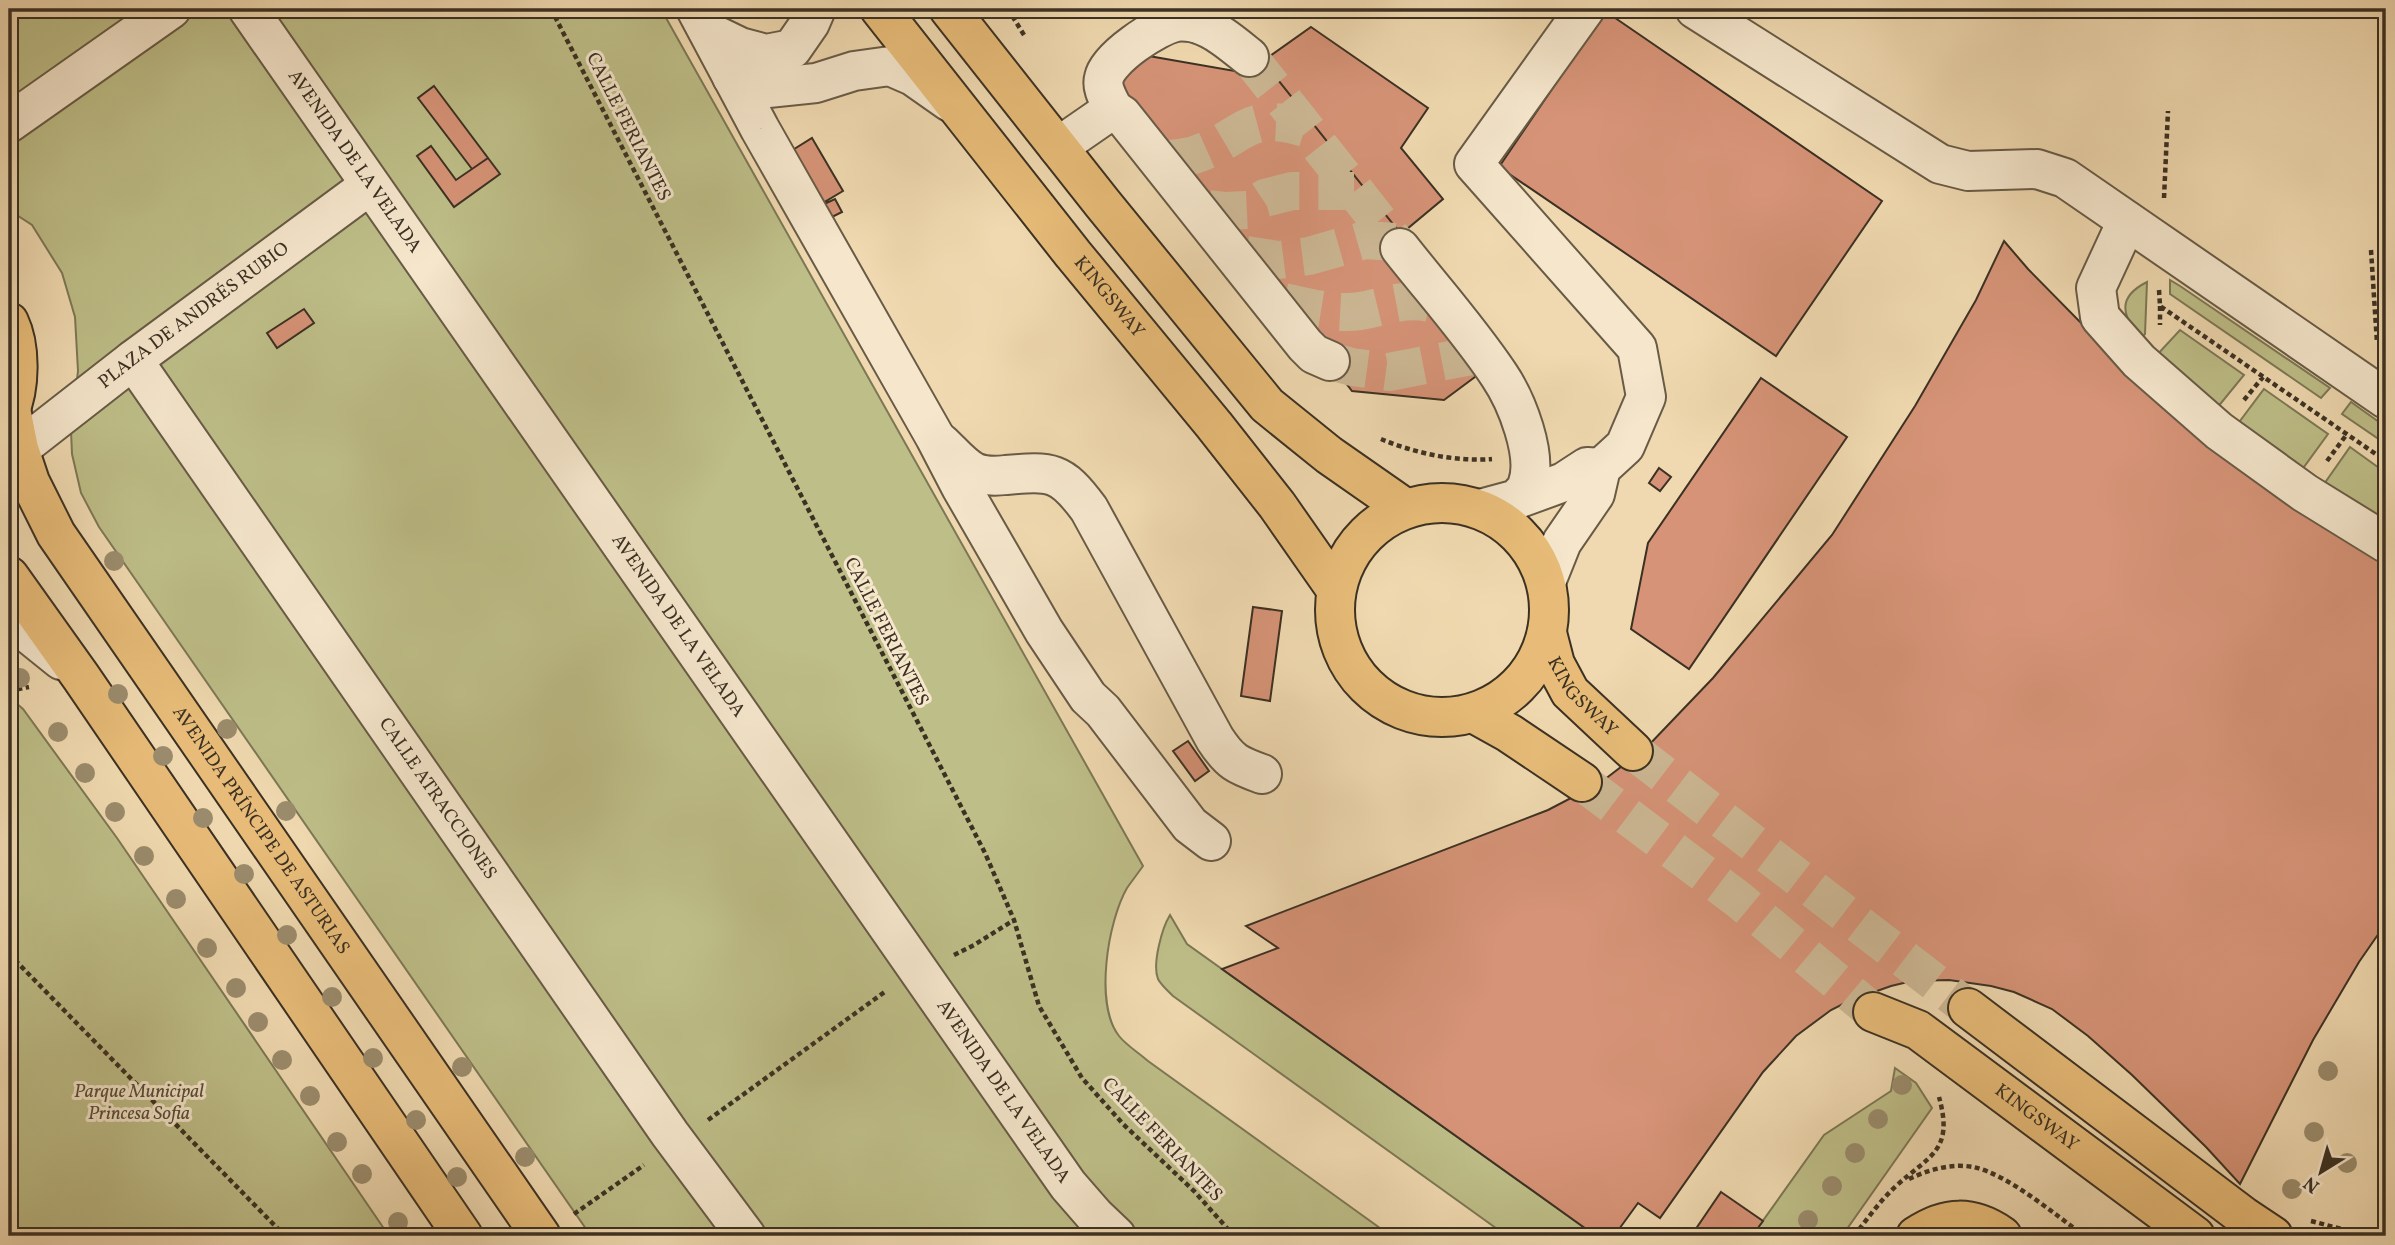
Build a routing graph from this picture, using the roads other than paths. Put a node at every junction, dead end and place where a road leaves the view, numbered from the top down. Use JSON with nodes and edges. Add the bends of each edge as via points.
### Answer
{"nodes":[{"id":1,"x":171,"y":9,"type":"edge"},
{"id":2,"x":248,"y":9,"type":"edge"},
{"id":3,"x":816,"y":9,"type":"edge"},
{"id":4,"x":880,"y":9,"type":"edge"},
{"id":5,"x":950,"y":9,"type":"edge"},
{"id":6,"x":1585,"y":9,"type":"edge"},
{"id":7,"x":1695,"y":9,"type":"edge"},
{"id":8,"x":702,"y":21,"type":"edge"},
{"id":9,"x":1249,"y":57,"type":"tunnel mouth"},
{"id":10,"x":733,"y":77,"type":"junction"},
{"id":11,"x":954,"y":104,"type":"junction"},
{"id":12,"x":1113,"y":109,"type":"junction"},
{"id":13,"x":9,"y":123,"type":"edge"},
{"id":14,"x":1058,"y":147,"type":"junction"},
{"id":15,"x":370,"y":185,"type":"junction"},
{"id":16,"x":2127,"y":221,"type":"junction"},
{"id":17,"x":1400,"y":248,"type":"tunnel mouth"},
{"id":18,"x":9,"y":322,"type":"edge"},
{"id":19,"x":133,"y":360,"type":"junction"},
{"id":20,"x":1331,"y":361,"type":"tunnel mouth"},
{"id":21,"x":2386,"y":398,"type":"edge"},
{"id":22,"x":10,"y":411,"type":"edge"},
{"id":23,"x":935,"y":437,"type":"junction"},
{"id":24,"x":19,"y":449,"type":"junction"},
{"id":25,"x":1601,"y":468,"type":"junction"},
{"id":26,"x":1517,"y":499,"type":"junction"},
{"id":27,"x":1405,"y":508,"type":"junction"},
{"id":28,"x":1480,"y":509,"type":"junction"},
{"id":29,"x":2386,"y":543,"type":"edge"},
{"id":30,"x":9,"y":576,"type":"edge"},
{"id":31,"x":1546,"y":582,"type":"junction"},
{"id":32,"x":1335,"y":589,"type":"junction"},
{"id":33,"x":9,"y":618,"type":"edge"},
{"id":34,"x":1547,"y":634,"type":"junction"},
{"id":35,"x":81,"y":677,"type":"junction"},
{"id":36,"x":1473,"y":713,"type":"junction"},
{"id":37,"x":1633,"y":751,"type":"tunnel mouth"},
{"id":38,"x":1262,"y":774,"type":"dead end"},
{"id":39,"x":1582,"y":782,"type":"tunnel mouth"},
{"id":40,"x":1211,"y":841,"type":"dead end"},
{"id":41,"x":1968,"y":1008,"type":"tunnel mouth"},
{"id":42,"x":463,"y":1236,"type":"edge"},
{"id":43,"x":541,"y":1236,"type":"edge"},
{"id":44,"x":746,"y":1236,"type":"edge"},
{"id":45,"x":1116,"y":1236,"type":"edge"},
{"id":46,"x":1916,"y":1236,"type":"edge"},
{"id":47,"x":2002,"y":1236,"type":"edge"},
{"id":48,"x":2153,"y":1236,"type":"edge"},
{"id":49,"x":2195,"y":1236,"type":"edge"},
{"id":50,"x":2273,"y":1236,"type":"edge"}],
"edges":[{"from":1,"to":13,"type":"street"},
{"from":2,"to":15,"type":"street","name":"AVENIDA DE LA VELADA"},
{"from":3,"to":8,"type":"street","via":[[792,49],[766,54],[740,47]]},
{"from":4,"to":11,"type":"main road","name":"KINGSWAY"},
{"from":5,"to":14,"type":"main road"},
{"from":6,"to":25,"type":"street","via":[[1474,164],[1637,348],[1646,397],[1625,446]]},
{"from":7,"to":16,"type":"street","via":[[1940,164],[1968,171],[2038,169],[2065,178]]},
{"from":8,"to":10,"type":"street"},
{"from":9,"to":12,"type":"street","via":[[1198,23],[1177,22],[1155,30],[1113,63],[1104,78]]},
{"from":10,"to":11,"type":"street","via":[[768,88],[816,83],[890,66]]},
{"from":10,"to":23,"type":"street"},
{"from":11,"to":32,"type":"main road","name":"KINGSWAY","via":[[1277,505]]},
{"from":12,"to":14,"type":"street"},
{"from":12,"to":20,"type":"street","via":[[1161,156],[1275,299],[1305,345]]},
{"from":14,"to":27,"type":"main road","via":[[1267,405]]},
{"from":15,"to":19,"type":"street","name":"PLAZA DE ANDRÉS RUBIO"},
{"from":15,"to":45,"type":"street","name":"AVENIDA DE LA VELADA","via":[[1068,1185]]},
{"from":16,"to":21,"type":"street"},
{"from":16,"to":29,"type":"street","via":[[2096,288],[2100,317],[2139,360],[2219,431],[2305,493]]},
{"from":17,"to":26,"type":"street","via":[[1442,311],[1500,376],[1518,412],[1530,456],[1527,485]]},
{"from":18,"to":22,"type":"main road","via":[[18,370]]},
{"from":19,"to":24,"type":"street","name":"PLAZA DE ANDRÉS RUBIO"},
{"from":19,"to":44,"type":"street","name":"CALLE ATRACCIONES"},
{"from":22,"to":24,"type":"main road","name":"AVENIDA PRÍNCIPE DE ASTURIAS"},
{"from":23,"to":38,"type":"street","via":[[974,472],[1054,475],[1073,488],[1089,509],[1215,739],[1237,765]]},
{"from":23,"to":40,"type":"street","via":[[1044,631],[1088,697],[1190,825]]},
{"from":24,"to":43,"type":"main road","name":"AVENIDA PRÍNCIPE DE ASTURIAS","via":[[56,534]]},
{"from":25,"to":26,"type":"street","via":[[1587,467],[1564,482]]},
{"from":25,"to":31,"type":"street","via":[[1595,494],[1562,542]]},
{"from":26,"to":28,"type":"street"},
{"from":27,"to":28,"type":"main road","via":[[1430,502]]},
{"from":27,"to":32,"type":"main road","via":[[1373,526],[1348,554]]},
{"from":28,"to":31,"type":"main road","via":[[1522,537]]},
{"from":30,"to":35,"type":"main road"},
{"from":31,"to":34,"type":"main road"},
{"from":32,"to":36,"type":"main road","via":[[1334,625],[1344,656],[1362,683],[1388,703],[1418,715],[1446,718]]},
{"from":33,"to":35,"type":"street"},
{"from":34,"to":36,"type":"main road","via":[[1521,683],[1499,702]]},
{"from":34,"to":37,"type":"main road","name":"KINGSWAY","via":[[1555,664],[1570,692]]},
{"from":35,"to":42,"type":"main road"},
{"from":36,"to":39,"type":"main road"},
{"from":41,"to":50,"type":"main road"},
{"from":46,"to":47,"type":"main road","via":[[1946,1222],[1971,1220]]},
{"from":48,"to":49,"type":"main road","name":"KINGSWAY","via":[[1904,1046],[1873,1012],[1918,1030]]}]}
